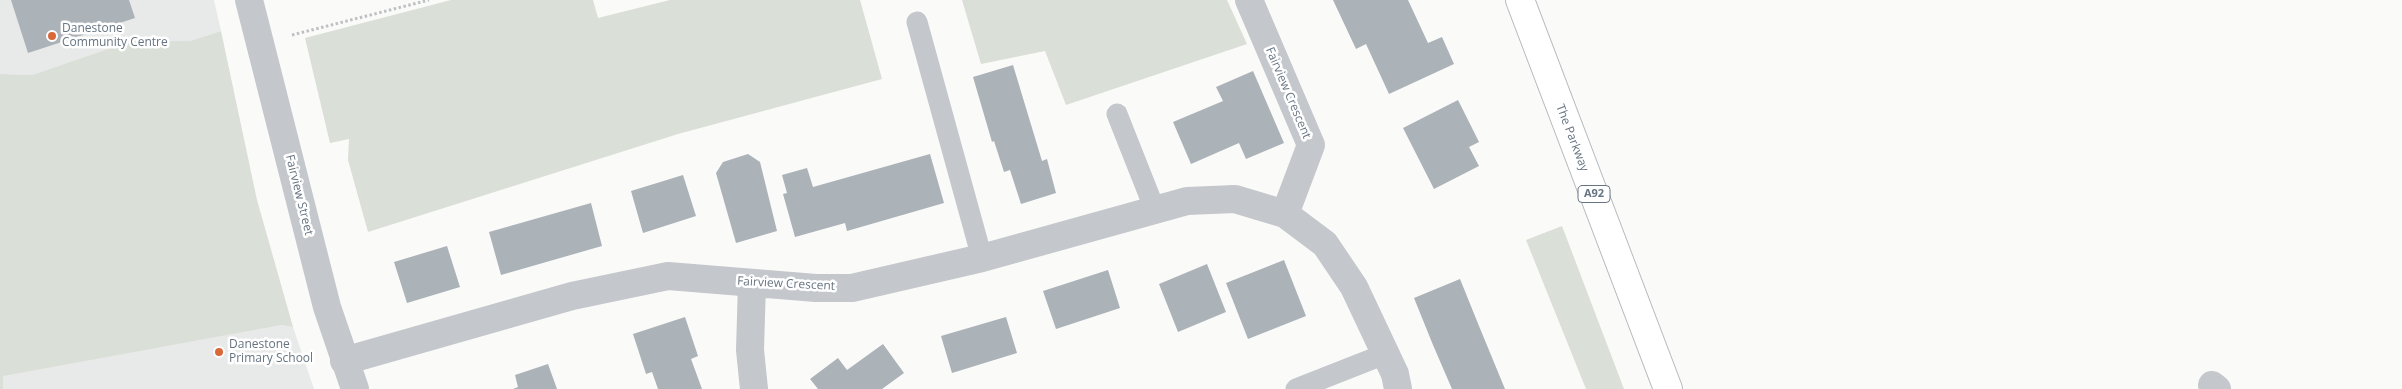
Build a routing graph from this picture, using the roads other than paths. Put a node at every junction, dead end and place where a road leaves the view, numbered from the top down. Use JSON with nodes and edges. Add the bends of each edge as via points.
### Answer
{"nodes":[{"id":1,"x":250,"y":0,"type":"edge"},
{"id":2,"x":1249,"y":0,"type":"edge"},
{"id":3,"x":1520,"y":0,"type":"edge"},
{"id":4,"x":917,"y":22,"type":"dead end"},
{"id":5,"x":1117,"y":114,"type":"dead end"},
{"id":6,"x":1155,"y":210,"type":"junction"},
{"id":7,"x":1285,"y":214,"type":"junction"},
{"id":8,"x":982,"y":258,"type":"junction"},
{"id":9,"x":752,"y":283,"type":"junction"},
{"id":10,"x":1385,"y":354,"type":"junction"},
{"id":11,"x":344,"y":361,"type":"junction"},
{"id":12,"x":355,"y":389,"type":"edge"},
{"id":13,"x":754,"y":389,"type":"edge"},
{"id":14,"x":1296,"y":389,"type":"edge"},
{"id":15,"x":1398,"y":389,"type":"edge"},
{"id":16,"x":1668,"y":389,"type":"edge"}],
"edges":[{"from":1,"to":11,"type":"street","name":"Fairview Street","via":[[327,307]]},
{"from":2,"to":7,"type":"street","name":"Fairview Crescent","via":[[1311,145]]},
{"from":3,"to":16,"type":"main road","name":"The Parkway","number":"A92"},
{"from":4,"to":8,"type":"lane"},
{"from":5,"to":6,"type":"lane"},
{"from":6,"to":7,"type":"street","name":"Fairview Crescent","via":[[1187,201],[1235,199]]},
{"from":6,"to":8,"type":"street","name":"Fairview Crescent"},
{"from":7,"to":10,"type":"street","name":"Fairview Crescent","via":[[1325,244],[1354,287]]},
{"from":8,"to":9,"type":"street","name":"Fairview Crescent","via":[[852,288]]},
{"from":9,"to":11,"type":"street","name":"Fairview Crescent","via":[[668,276],[572,296]]},
{"from":9,"to":13,"type":"street","via":[[750,350]]},
{"from":10,"to":14,"type":"lane"},
{"from":10,"to":15,"type":"street","name":"Fairview Crescent"},
{"from":11,"to":12,"type":"street","name":"Fairview Street"}]}
